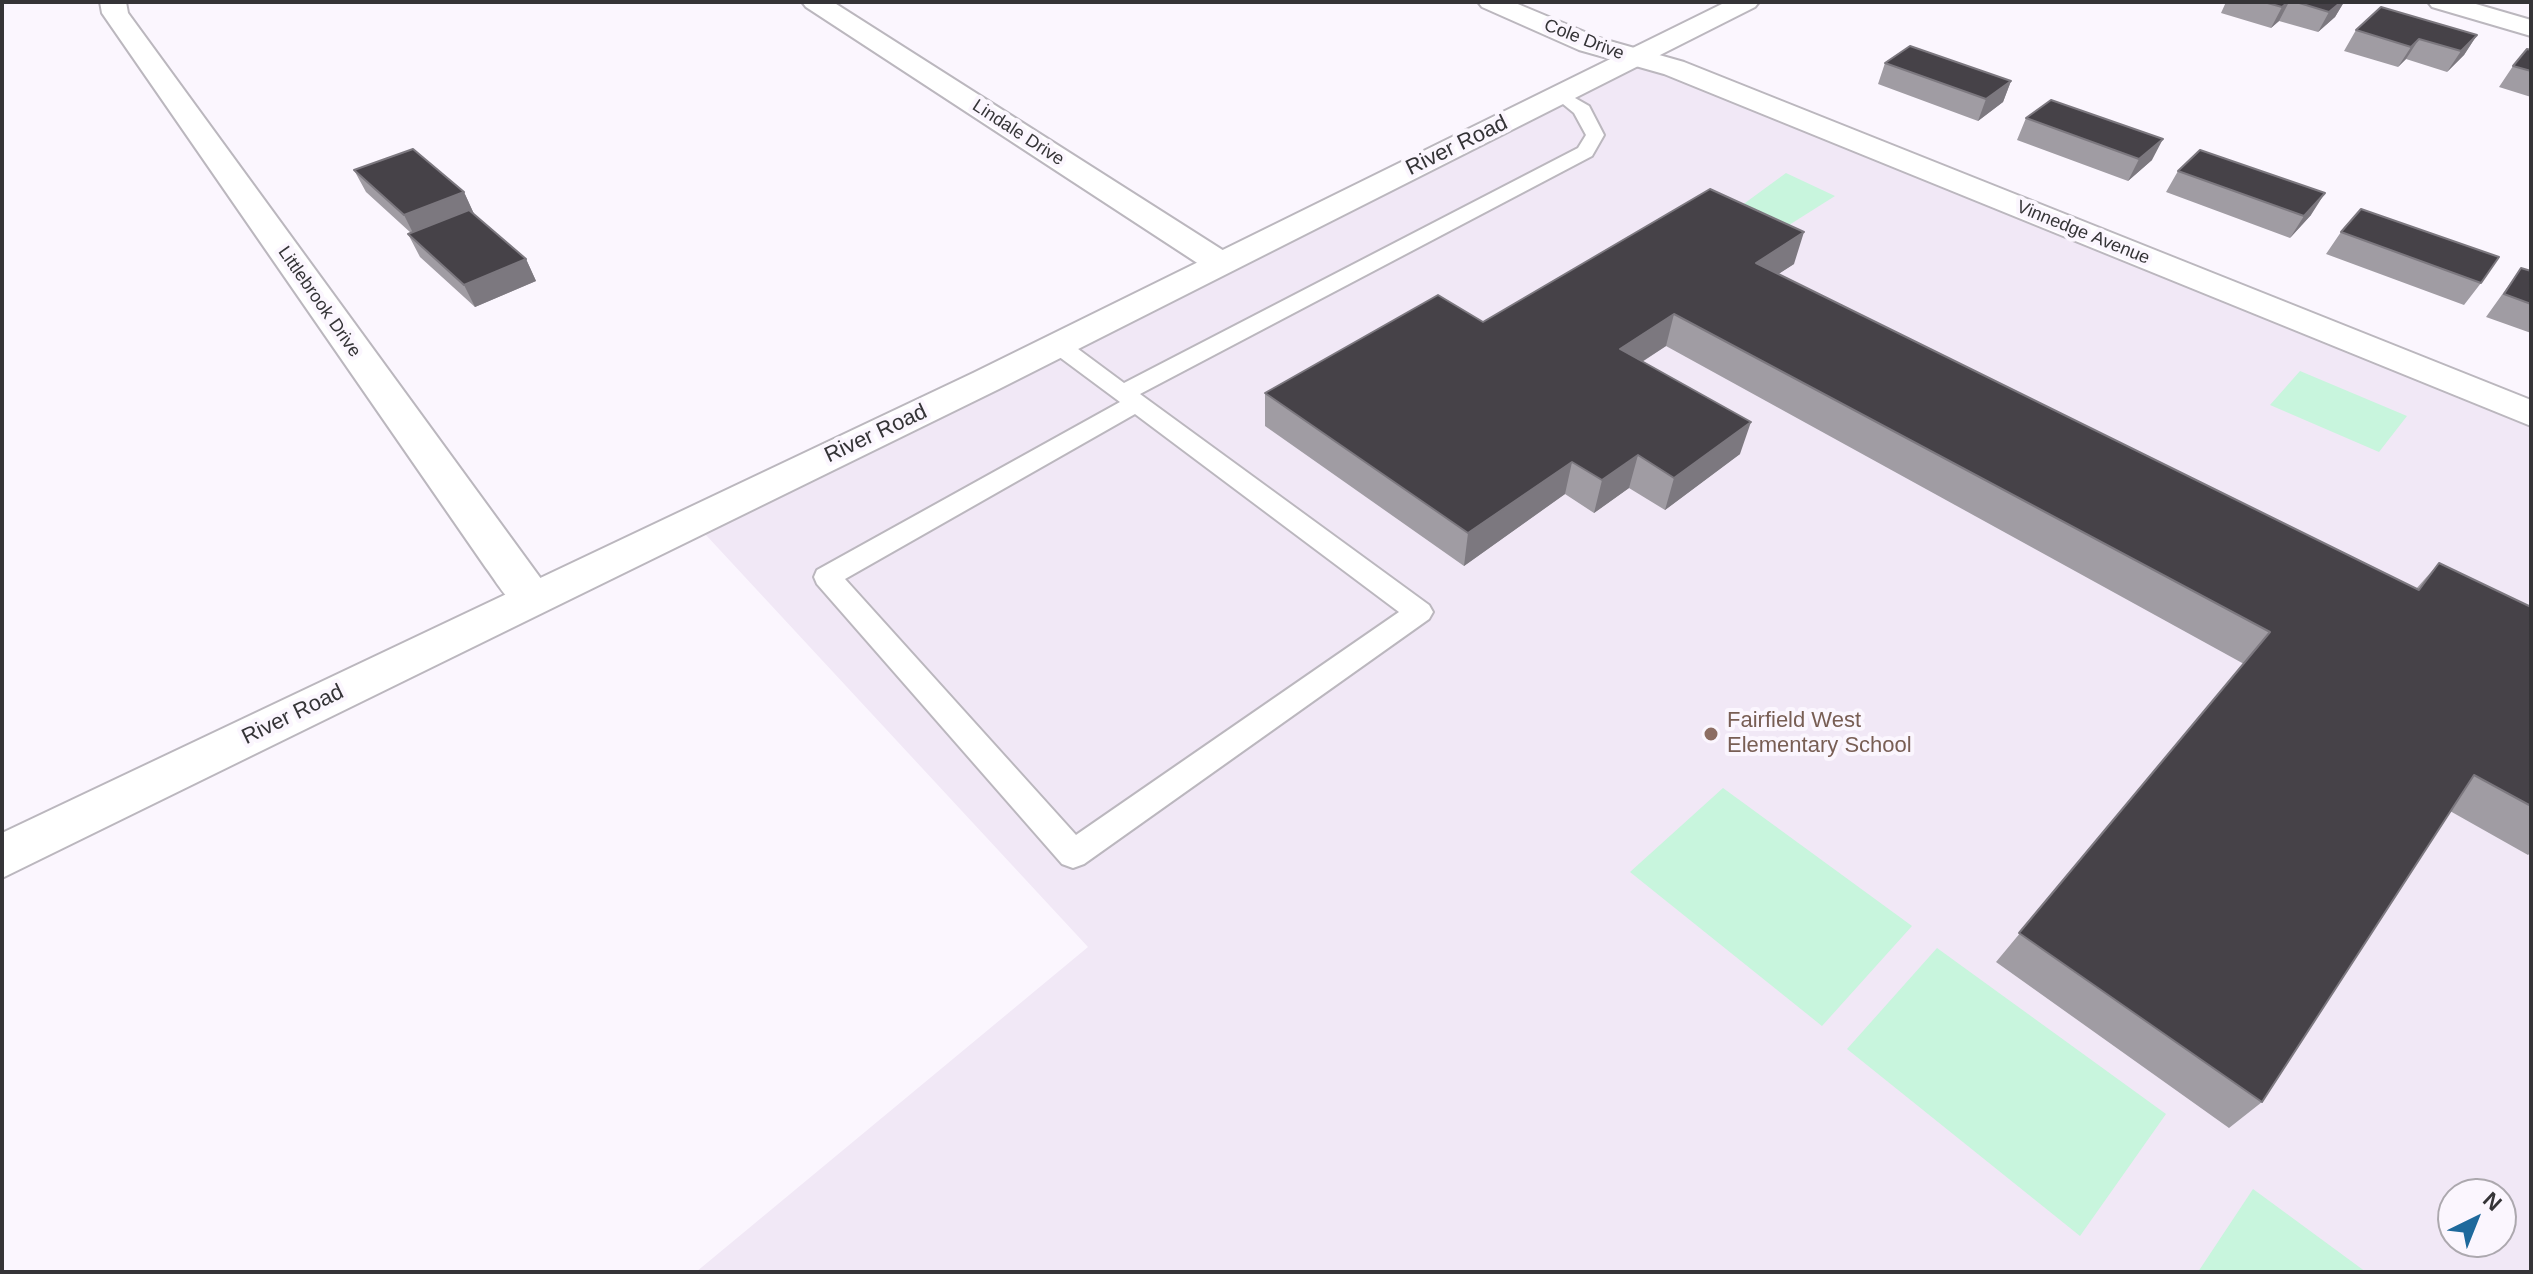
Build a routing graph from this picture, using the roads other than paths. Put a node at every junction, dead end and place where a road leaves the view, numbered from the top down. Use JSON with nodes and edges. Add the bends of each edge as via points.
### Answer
{"nodes":[{"id":1,"x":113,"y":2,"type":"edge"},
{"id":2,"x":815,"y":2,"type":"edge"},
{"id":3,"x":1491,"y":2,"type":"edge"},
{"id":4,"x":1746,"y":2,"type":"edge"},
{"id":5,"x":2441,"y":2,"type":"edge"},
{"id":6,"x":2531,"y":28,"type":"edge"},
{"id":7,"x":1633,"y":59,"type":"junction"},
{"id":8,"x":1561,"y":95,"type":"junction"},
{"id":9,"x":1220,"y":263,"type":"junction"},
{"id":10,"x":1058,"y":345,"type":"junction"},
{"id":11,"x":1130,"y":398,"type":"junction"},
{"id":12,"x":2531,"y":414,"type":"edge"},
{"id":13,"x":532,"y":598,"type":"junction"},
{"id":14,"x":2,"y":857,"type":"edge"}],
"edges":[{"from":1,"to":13,"type":"street","name":"Littlebrook Drive","via":[[115,13]]},
{"from":2,"to":9,"type":"street","name":"Lindale Drive"},
{"from":3,"to":7,"type":"street","name":"Cole Drive"},
{"from":4,"to":7,"type":"street","name":"River Road"},
{"from":5,"to":6,"type":"street"},
{"from":7,"to":8,"type":"street","name":"River Road"},
{"from":7,"to":12,"type":"street","name":"Vinnedge Avenue","via":[[1674,68]]},
{"from":8,"to":9,"type":"street","name":"River Road"},
{"from":8,"to":11,"type":"lane","via":[[1582,110],[1595,135],[1585,152]]},
{"from":9,"to":10,"type":"street","name":"River Road"},
{"from":10,"to":11,"type":"lane"},
{"from":10,"to":13,"type":"street","name":"River Road"},
{"from":11,"to":11,"type":"lane","via":[[1419,612],[1073,854],[827,577]]},
{"from":13,"to":14,"type":"street","name":"River Road"}]}
